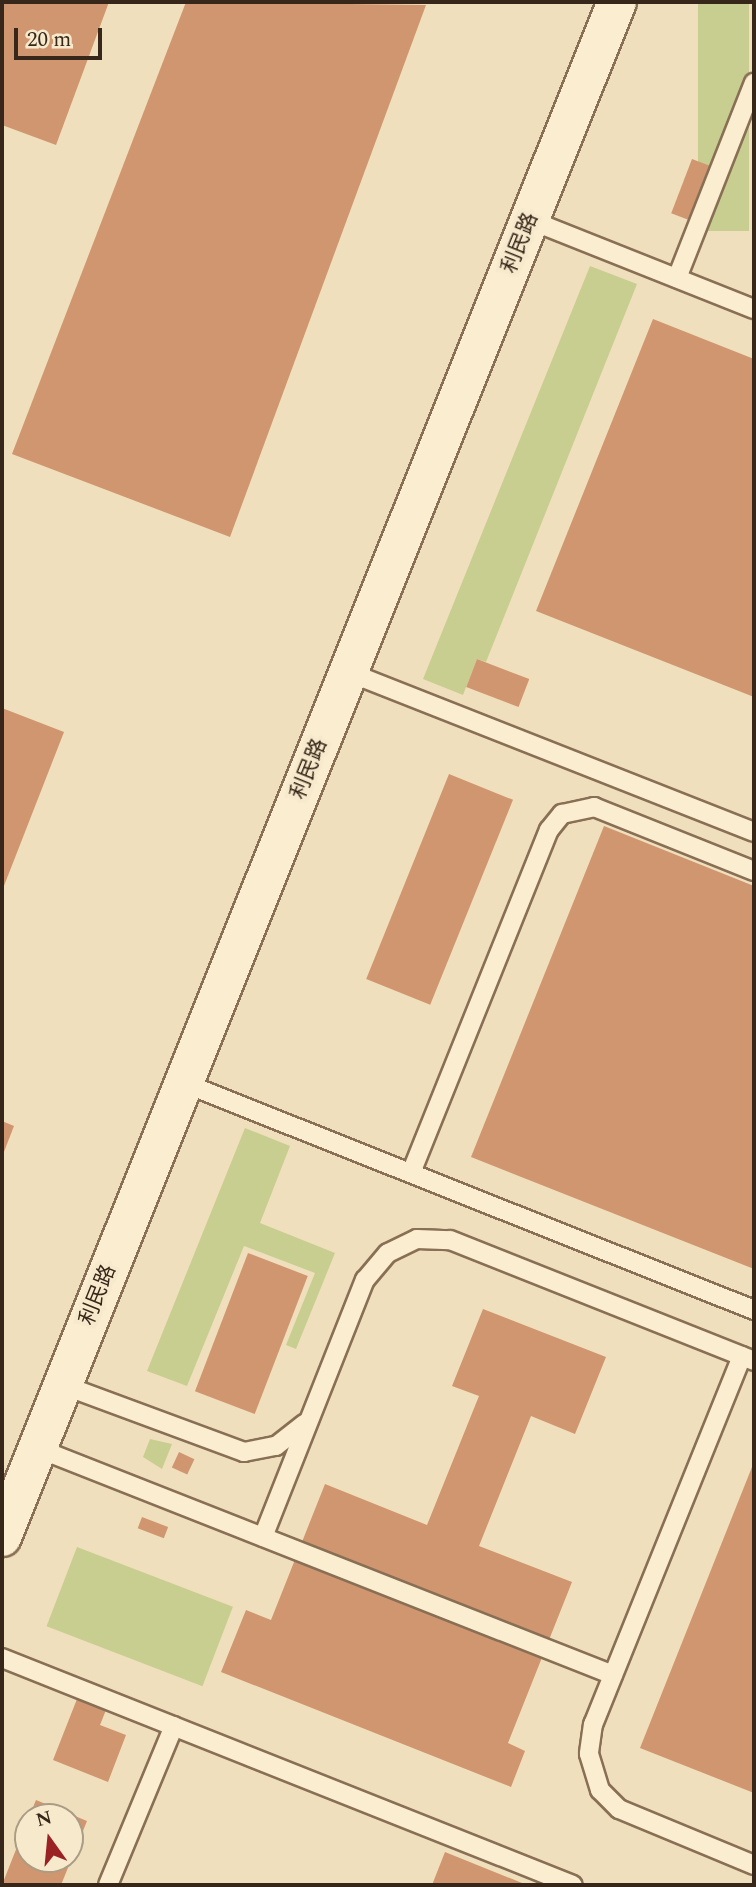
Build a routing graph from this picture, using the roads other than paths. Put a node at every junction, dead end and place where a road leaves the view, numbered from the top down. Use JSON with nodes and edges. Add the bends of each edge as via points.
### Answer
{"nodes":[{"id":1,"x":617,"y":2,"type":"edge"},
{"id":2,"x":754,"y":83,"type":"edge"},
{"id":3,"x":530,"y":220,"type":"junction"},
{"id":4,"x":677,"y":278,"type":"junction"},
{"id":5,"x":754,"y":309,"type":"edge"},
{"id":6,"x":348,"y":672,"type":"junction"},
{"id":7,"x":752,"y":825,"type":"edge"},
{"id":8,"x":754,"y":871,"type":"edge"},
{"id":9,"x":184,"y":1083,"type":"junction"},
{"id":10,"x":411,"y":1173,"type":"junction"},
{"id":11,"x":754,"y":1310,"type":"edge"},
{"id":12,"x":748,"y":1358,"type":"edge"},
{"id":13,"x":63,"y":1385,"type":"junction"},
{"id":14,"x":311,"y":1416,"type":"junction"},
{"id":15,"x":37,"y":1448,"type":"junction"},
{"id":16,"x":2,"y":1536,"type":"edge"},
{"id":17,"x":263,"y":1537,"type":"junction"},
{"id":18,"x":2,"y":1658,"type":"edge"},
{"id":19,"x":613,"y":1675,"type":"junction"},
{"id":20,"x":174,"y":1726,"type":"junction"},
{"id":21,"x":754,"y":1865,"type":"edge"},
{"id":22,"x":108,"y":1885,"type":"edge"},
{"id":23,"x":573,"y":1885,"type":"edge"}],
"edges":[{"from":1,"to":3,"type":"main road","name":"利民路"},
{"from":2,"to":4,"type":"lane"},
{"from":3,"to":4,"type":"lane"},
{"from":3,"to":6,"type":"main road","name":"利民路"},
{"from":4,"to":5,"type":"lane"},
{"from":6,"to":7,"type":"lane"},
{"from":6,"to":9,"type":"main road","name":"利民路"},
{"from":8,"to":10,"type":"lane","via":[[594,807],[562,814],[549,830]]},
{"from":9,"to":10,"type":"lane"},
{"from":9,"to":13,"type":"main road","name":"利民路"},
{"from":10,"to":11,"type":"lane"},
{"from":12,"to":14,"type":"lane","via":[[450,1240],[417,1239],[388,1253],[365,1280]]},
{"from":12,"to":19,"type":"lane"},
{"from":13,"to":14,"type":"lane","via":[[244,1452],[276,1446]]},
{"from":13,"to":15,"type":"main road","name":"利民路"},
{"from":14,"to":17,"type":"lane"},
{"from":15,"to":16,"type":"main road","name":"利民路"},
{"from":15,"to":17,"type":"lane"},
{"from":17,"to":19,"type":"lane"},
{"from":18,"to":20,"type":"lane"},
{"from":19,"to":21,"type":"lane","via":[[590,1738],[591,1766],[600,1790],[634,1818]]},
{"from":20,"to":22,"type":"lane"},
{"from":20,"to":23,"type":"lane"}]}
